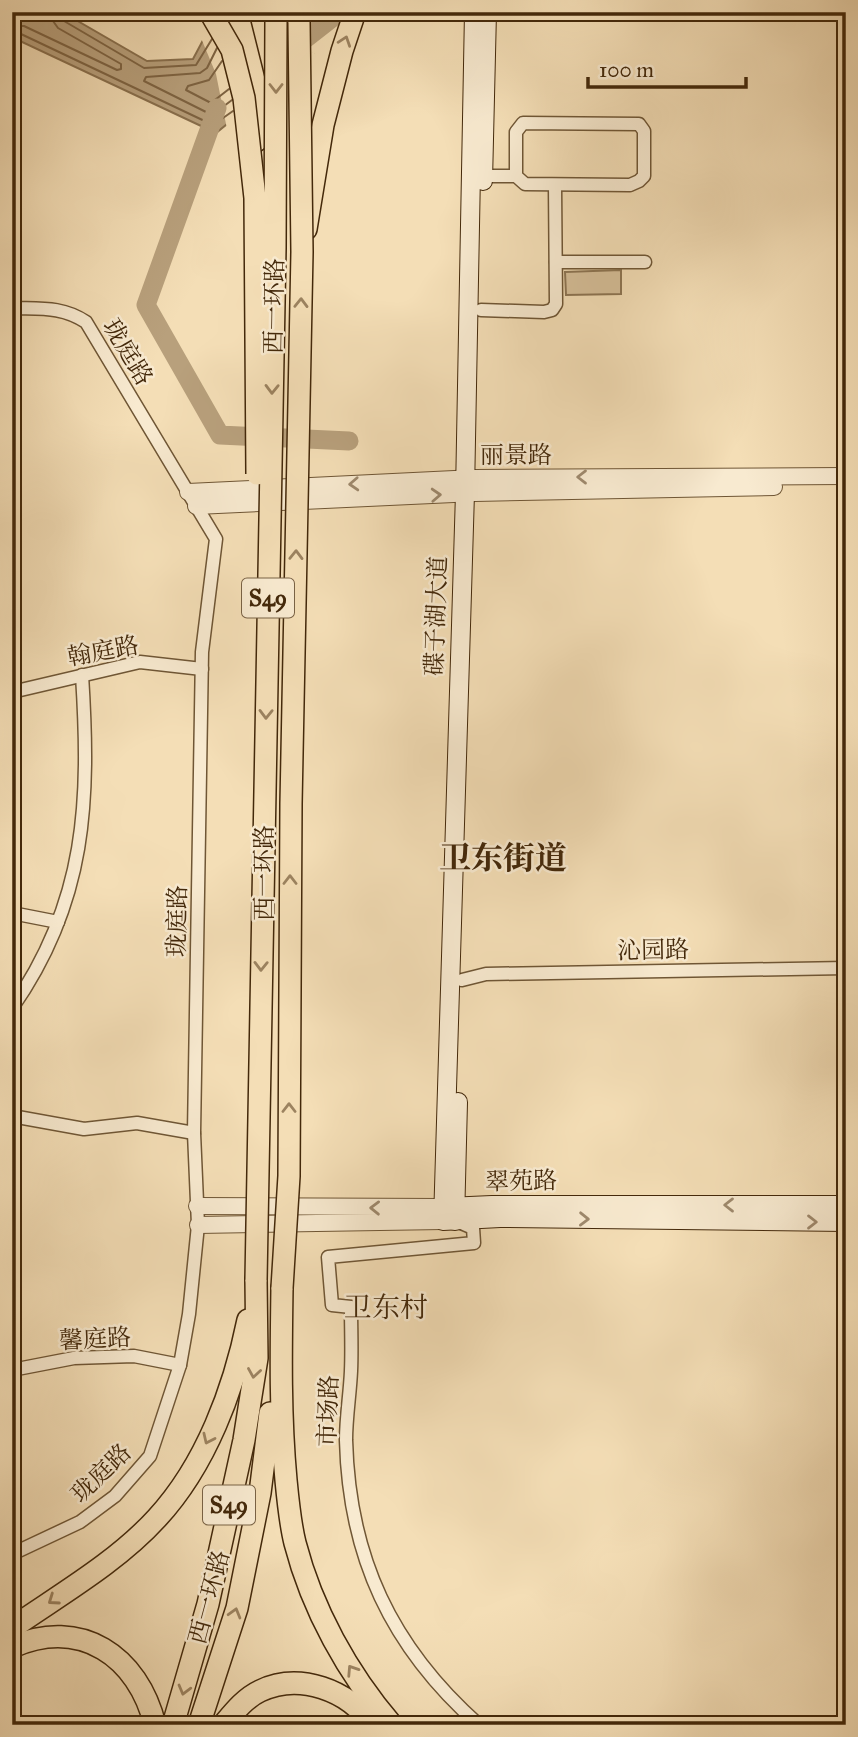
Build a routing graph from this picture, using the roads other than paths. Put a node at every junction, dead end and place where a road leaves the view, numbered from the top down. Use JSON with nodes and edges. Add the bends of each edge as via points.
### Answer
{"nodes":[{"id":1,"x":209,"y":12,"type":"edge"},
{"id":2,"x":237,"y":12,"type":"edge"},
{"id":3,"x":276,"y":12,"type":"edge"},
{"id":4,"x":300,"y":12,"type":"edge"},
{"id":5,"x":355,"y":12,"type":"edge"},
{"id":6,"x":474,"y":12,"type":"edge"},
{"id":7,"x":487,"y":12,"type":"edge"},
{"id":8,"x":484,"y":176,"type":"junction"},
{"id":9,"x":516,"y":176,"type":"junction"},
{"id":10,"x":555,"y":185,"type":"junction"},
{"id":11,"x":255,"y":198,"type":"junction"},
{"id":12,"x":302,"y":252,"type":"junction"},
{"id":13,"x":556,"y":262,"type":"junction"},
{"id":14,"x":645,"y":262,"type":"dead end"},
{"id":15,"x":12,"y":308,"type":"edge"},
{"id":16,"x":481,"y":310,"type":"junction"},
{"id":17,"x":846,"y":476,"type":"edge"},
{"id":18,"x":470,"y":485,"type":"junction"},
{"id":19,"x":846,"y":486,"type":"edge"},
{"id":20,"x":192,"y":499,"type":"junction"},
{"id":21,"x":202,"y":670,"type":"junction"},
{"id":22,"x":267,"y":672,"type":"junction"},
{"id":23,"x":82,"y":675,"type":"junction"},
{"id":24,"x":12,"y":692,"type":"edge"},
{"id":25,"x":12,"y":914,"type":"edge"},
{"id":26,"x":58,"y":922,"type":"junction"},
{"id":27,"x":846,"y":968,"type":"edge"},
{"id":28,"x":462,"y":980,"type":"junction"},
{"id":29,"x":12,"y":1008,"type":"edge"},
{"id":30,"x":12,"y":1116,"type":"edge"},
{"id":31,"x":194,"y":1133,"type":"junction"},
{"id":32,"x":846,"y":1205,"type":"edge"},
{"id":33,"x":197,"y":1206,"type":"junction"},
{"id":34,"x":449,"y":1214,"type":"junction"},
{"id":35,"x":846,"y":1222,"type":"edge"},
{"id":36,"x":198,"y":1225,"type":"junction"},
{"id":37,"x":256,"y":1280,"type":"junction"},
{"id":38,"x":282,"y":1289,"type":"junction"},
{"id":39,"x":180,"y":1364,"type":"junction"},
{"id":40,"x":12,"y":1370,"type":"edge"},
{"id":41,"x":12,"y":1554,"type":"edge"},
{"id":42,"x":12,"y":1628,"type":"edge"},
{"id":43,"x":12,"y":1647,"type":"edge"},
{"id":44,"x":155,"y":1725,"type":"edge"},
{"id":45,"x":173,"y":1725,"type":"edge"},
{"id":46,"x":199,"y":1725,"type":"edge"},
{"id":47,"x":223,"y":1725,"type":"edge"},
{"id":48,"x":372,"y":1725,"type":"edge"},
{"id":49,"x":392,"y":1725,"type":"edge"},
{"id":50,"x":479,"y":1725,"type":"edge"}],
"edges":[{"from":1,"to":11,"type":"highway","bridge":true,"via":[[232,50],[244,98]]},
{"from":2,"to":11,"type":"highway","bridge":true,"via":[[257,88]]},
{"from":3,"to":22,"type":"highway","name":"西一环路","number":"S49","one_way":true,"bridge":true},
{"from":4,"to":12,"type":"highway","name":"西一环路","number":"S49","bridge":true},
{"from":12,"to":5,"type":"highway","one_way":true,"bridge":true,"via":[[323,125]]},
{"from":6,"to":18,"type":"main road","name":"碟子湖大道"},
{"from":7,"to":8,"type":"main road","name":"碟子湖大道"},
{"from":8,"to":9,"type":"street"},
{"from":8,"to":16,"type":"main road","name":"碟子湖大道"},
{"from":9,"to":10,"type":"street","via":[[525,184]]},
{"from":9,"to":10,"type":"street","via":[[516,132],[523,123],[639,124],[644,131],[644,176],[639,181],[630,185]]},
{"from":10,"to":13,"type":"street"},
{"from":11,"to":22,"type":"highway","bridge":true,"via":[[257,573]]},
{"from":38,"to":12,"type":"highway","name":"西一环路","number":"S49","one_way":true,"bridge":true,"via":[[289,1176]]},
{"from":13,"to":14,"type":"street"},
{"from":13,"to":16,"type":"street","via":[[552,310]]},
{"from":15,"to":20,"type":"street","name":"珑庭路","via":[[72,313],[86,322]]},
{"from":16,"to":18,"type":"main road","name":"碟子湖大道"},
{"from":17,"to":18,"type":"street","name":"丽景路","one_way":true},
{"from":18,"to":19,"type":"street","name":"丽景路"},
{"from":18,"to":20,"type":"street","name":"丽景路"},
{"from":18,"to":28,"type":"main road","name":"碟子湖大道"},
{"from":18,"to":34,"type":"main road","name":"碟子湖大道"},
{"from":20,"to":21,"type":"street","name":"珑庭路","via":[[216,539]]},
{"from":21,"to":23,"type":"street","name":"翰庭路","via":[[139,662]]},
{"from":21,"to":31,"type":"street","name":"珑庭路"},
{"from":22,"to":37,"type":"highway","name":"西一环路","number":"S49","one_way":true,"bridge":true},
{"from":23,"to":24,"type":"street","name":"翰庭路"},
{"from":23,"to":26,"type":"street","via":[[83,826]]},
{"from":25,"to":26,"type":"street"},
{"from":26,"to":29,"type":"street"},
{"from":27,"to":28,"type":"street","name":"沁园路","via":[[486,974]]},
{"from":28,"to":34,"type":"main road","name":"碟子湖大道"},
{"from":30,"to":31,"type":"street","via":[[84,1129],[137,1123]]},
{"from":31,"to":33,"type":"street","name":"珑庭路"},
{"from":32,"to":34,"type":"main road","name":"翠苑路","one_way":true},
{"from":34,"to":33,"type":"street","name":"翠苑路","one_way":true},
{"from":33,"to":36,"type":"street","name":"珑庭路"},
{"from":34,"to":35,"type":"main road","name":"翠苑路","one_way":true},
{"from":34,"to":36,"type":"street","name":"翠苑路"},
{"from":34,"to":50,"type":"street","name":"市场路","via":[[473,1228],[474,1243],[328,1256],[332,1305],[351,1307],[346,1438],[360,1542],[379,1597],[396,1628],[428,1672]]},
{"from":36,"to":39,"type":"street","name":"珑庭路"},
{"from":37,"to":42,"type":"highway","one_way":true,"via":[[243,1346],[219,1415],[181,1488],[130,1543]]},
{"from":37,"to":45,"type":"highway","name":"西一环路","number":"S49","one_way":true,"via":[[257,1358],[244,1440],[208,1604]]},
{"from":46,"to":38,"type":"highway","name":"西一环路","number":"S49","one_way":true,"via":[[237,1608],[258,1506]]},
{"from":49,"to":38,"type":"highway","one_way":true,"via":[[340,1650],[313,1598],[294,1542],[281,1428]]},
{"from":39,"to":40,"type":"street","name":"馨庭路","via":[[134,1356],[98,1357]]},
{"from":39,"to":41,"type":"street","name":"珑庭路","via":[[150,1456],[115,1496],[80,1522]]},
{"from":43,"to":44,"type":"highway","via":[[69,1636],[106,1649],[132,1674],[151,1707]]},
{"from":47,"to":48,"type":"highway","via":[[258,1691],[284,1683],[319,1686],[343,1696]]}]}
